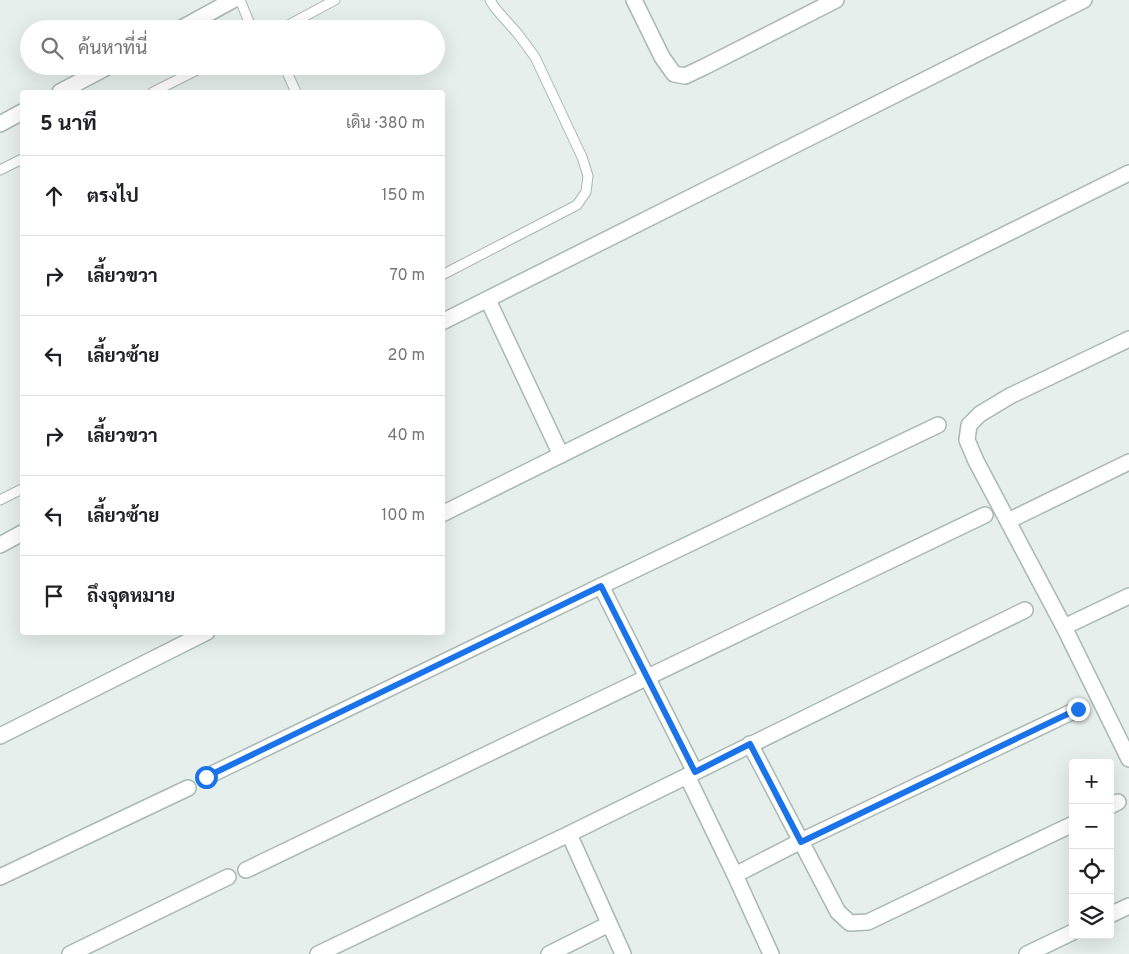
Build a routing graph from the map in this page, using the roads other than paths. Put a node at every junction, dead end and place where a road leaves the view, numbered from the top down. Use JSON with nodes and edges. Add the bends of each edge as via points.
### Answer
{"nodes":[{"id":1,"x":234,"y":0,"type":"edge"},
{"id":2,"x":240,"y":0,"type":"edge"},
{"id":3,"x":335,"y":0,"type":"edge"},
{"id":4,"x":490,"y":0,"type":"edge"},
{"id":5,"x":634,"y":0,"type":"edge"},
{"id":6,"x":836,"y":0,"type":"edge"},
{"id":7,"x":1084,"y":0,"type":"edge"},
{"id":8,"x":197,"y":20,"type":"edge"},
{"id":9,"x":248,"y":20,"type":"edge"},
{"id":10,"x":298,"y":20,"type":"edge"},
{"id":11,"x":92,"y":75,"type":"edge"},
{"id":12,"x":187,"y":75,"type":"edge"},
{"id":13,"x":288,"y":75,"type":"edge"},
{"id":14,"x":64,"y":90,"type":"edge"},
{"id":15,"x":157,"y":90,"type":"edge"},
{"id":16,"x":295,"y":90,"type":"edge"},
{"id":17,"x":20,"y":113,"type":"edge"},
{"id":18,"x":0,"y":124,"type":"edge"},
{"id":19,"x":20,"y":160,"type":"edge"},
{"id":20,"x":0,"y":170,"type":"edge"},
{"id":21,"x":1129,"y":173,"type":"edge"},
{"id":22,"x":445,"y":273,"type":"edge"},
{"id":23,"x":488,"y":300,"type":"junction"},
{"id":24,"x":445,"y":321,"type":"edge"},
{"id":25,"x":1129,"y":340,"type":"edge"},
{"id":26,"x":938,"y":425,"type":"dead end"},
{"id":27,"x":561,"y":455,"type":"junction"},
{"id":28,"x":1129,"y":462,"type":"edge"},
{"id":29,"x":20,"y":490,"type":"edge"},
{"id":30,"x":0,"y":500,"type":"edge"},
{"id":31,"x":445,"y":513,"type":"edge"},
{"id":32,"x":985,"y":515,"type":"dead end"},
{"id":33,"x":1008,"y":521,"type":"junction"},
{"id":34,"x":20,"y":534,"type":"edge"},
{"id":35,"x":0,"y":545,"type":"edge"},
{"id":36,"x":601,"y":586,"type":"junction"},
{"id":37,"x":1129,"y":596,"type":"edge"},
{"id":38,"x":1025,"y":610,"type":"dead end"},
{"id":39,"x":1064,"y":627,"type":"junction"},
{"id":40,"x":201,"y":635,"type":"edge"},
{"id":41,"x":647,"y":677,"type":"junction"},
{"id":42,"x":1078,"y":709,"type":"dead end"},
{"id":43,"x":1123,"y":732,"type":"edge"},
{"id":44,"x":0,"y":736,"type":"edge"},
{"id":45,"x":750,"y":744,"type":"junction"},
{"id":46,"x":1129,"y":759,"type":"edge"},
{"id":47,"x":691,"y":774,"type":"junction"},
{"id":48,"x":206,"y":777,"type":"dead end"},
{"id":49,"x":188,"y":788,"type":"dead end"},
{"id":50,"x":1069,"y":826,"type":"edge"},
{"id":51,"x":569,"y":834,"type":"junction"},
{"id":52,"x":801,"y":842,"type":"junction"},
{"id":53,"x":246,"y":870,"type":"dead end"},
{"id":54,"x":735,"y":875,"type":"junction"},
{"id":55,"x":0,"y":877,"type":"edge"},
{"id":56,"x":228,"y":877,"type":"dead end"},
{"id":57,"x":1129,"y":906,"type":"edge"},
{"id":58,"x":1114,"y":913,"type":"edge"},
{"id":59,"x":609,"y":924,"type":"junction"},
{"id":60,"x":1069,"y":934,"type":"edge"},
{"id":61,"x":70,"y":954,"type":"edge"},
{"id":62,"x":318,"y":954,"type":"edge"},
{"id":63,"x":549,"y":954,"type":"edge"},
{"id":64,"x":623,"y":954,"type":"edge"},
{"id":65,"x":771,"y":954,"type":"edge"},
{"id":66,"x":1027,"y":954,"type":"edge"}],
"edges":[{"from":1,"to":8,"type":"street"},
{"from":2,"to":9,"type":"lane"},
{"from":3,"to":10,"type":"lane"},
{"from":4,"to":22,"type":"lane","via":[[535,57],[582,157],[588,176],[586,192],[578,205]]},
{"from":5,"to":6,"type":"street","via":[[662,57],[674,74],[685,76]]},
{"from":7,"to":23,"type":"street"},
{"from":11,"to":14,"type":"street"},
{"from":12,"to":15,"type":"lane"},
{"from":13,"to":16,"type":"lane"},
{"from":17,"to":18,"type":"street"},
{"from":19,"to":20,"type":"lane"},
{"from":21,"to":27,"type":"street"},
{"from":23,"to":24,"type":"street"},
{"from":23,"to":27,"type":"street"},
{"from":25,"to":33,"type":"street","via":[[1010,396],[980,414],[969,425],[967,440]]},
{"from":26,"to":36,"type":"street"},
{"from":27,"to":31,"type":"street"},
{"from":28,"to":33,"type":"street"},
{"from":29,"to":30,"type":"lane"},
{"from":32,"to":41,"type":"street"},
{"from":33,"to":39,"type":"street"},
{"from":34,"to":35,"type":"street"},
{"from":36,"to":41,"type":"street"},
{"from":36,"to":48,"type":"street"},
{"from":37,"to":39,"type":"street"},
{"from":38,"to":45,"type":"street"},
{"from":39,"to":43,"type":"street"},
{"from":40,"to":44,"type":"street"},
{"from":41,"to":47,"type":"street"},
{"from":41,"to":53,"type":"street"},
{"from":42,"to":52,"type":"street"},
{"from":43,"to":46,"type":"street"},
{"from":45,"to":47,"type":"street"},
{"from":45,"to":52,"type":"street"},
{"from":47,"to":51,"type":"street"},
{"from":47,"to":54,"type":"street"},
{"from":49,"to":55,"type":"street"},
{"from":50,"to":52,"type":"street","via":[[868,922],[850,923],[838,912]]},
{"from":51,"to":59,"type":"street"},
{"from":51,"to":62,"type":"street"},
{"from":52,"to":54,"type":"street"},
{"from":54,"to":65,"type":"street"},
{"from":56,"to":61,"type":"street"},
{"from":57,"to":58,"type":"street"},
{"from":59,"to":63,"type":"street"},
{"from":59,"to":64,"type":"street"},
{"from":60,"to":66,"type":"street"}]}
